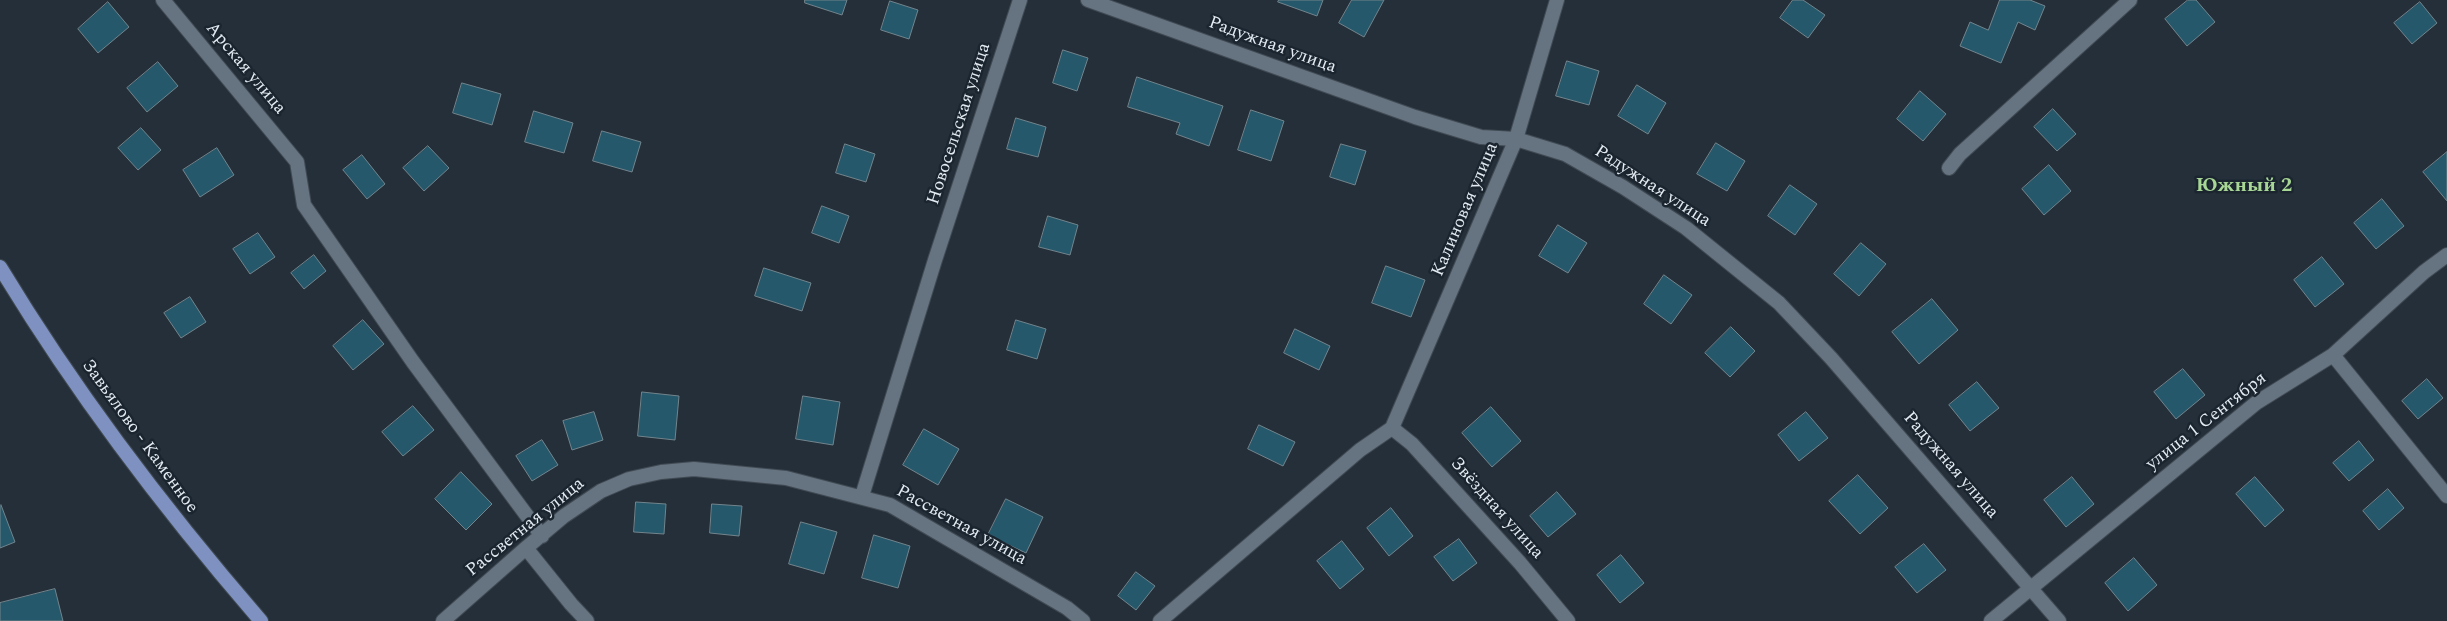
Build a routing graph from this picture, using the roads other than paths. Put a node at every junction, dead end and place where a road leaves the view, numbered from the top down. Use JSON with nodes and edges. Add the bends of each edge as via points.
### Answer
{"nodes":[{"id":1,"x":163,"y":0,"type":"edge"},
{"id":2,"x":1020,"y":0,"type":"edge"},
{"id":3,"x":1088,"y":0,"type":"edge"},
{"id":4,"x":1557,"y":0,"type":"edge"},
{"id":5,"x":2130,"y":0,"type":"edge"},
{"id":6,"x":1516,"y":139,"type":"junction"},
{"id":7,"x":1949,"y":168,"type":"dead end"},
{"id":8,"x":2447,"y":255,"type":"edge"},
{"id":9,"x":0,"y":267,"type":"edge"},
{"id":10,"x":2333,"y":355,"type":"junction"},
{"id":11,"x":1392,"y":428,"type":"junction"},
{"id":12,"x":862,"y":496,"type":"junction"},
{"id":13,"x":2447,"y":496,"type":"edge"},
{"id":14,"x":542,"y":536,"type":"junction"},
{"id":15,"x":526,"y":548,"type":"junction"},
{"id":16,"x":2032,"y":588,"type":"junction"},
{"id":17,"x":260,"y":621,"type":"edge"},
{"id":18,"x":444,"y":621,"type":"edge"},
{"id":19,"x":587,"y":621,"type":"edge"},
{"id":20,"x":1083,"y":621,"type":"edge"},
{"id":21,"x":1160,"y":621,"type":"edge"},
{"id":22,"x":1568,"y":621,"type":"edge"},
{"id":23,"x":1991,"y":621,"type":"edge"},
{"id":24,"x":2059,"y":621,"type":"edge"}],
"edges":[{"from":1,"to":14,"type":"street","name":"Арская улица","via":[[297,162],[304,205],[413,362]]},
{"from":2,"to":12,"type":"street","name":"Новосельская улица"},
{"from":3,"to":6,"type":"street","name":"Радужная улица","via":[[1415,117],[1481,137]]},
{"from":4,"to":6,"type":"street","name":"Калиновая улица"},
{"from":5,"to":7,"type":"street","via":[[1960,154]]},
{"from":6,"to":11,"type":"street","name":"Калиновая улица"},
{"from":6,"to":16,"type":"street","name":"Радужная улица","via":[[1565,154],[1624,187],[1686,228],[1779,303]]},
{"from":8,"to":10,"type":"street","name":"улица 1 Сентября"},
{"from":9,"to":17,"type":"main road","name":"Завьялово - Каменное","via":[[34,323],[151,489]]},
{"from":10,"to":13,"type":"street"},
{"from":10,"to":16,"type":"street","name":"улица 1 Сентября","via":[[2256,403]]},
{"from":11,"to":21,"type":"street","via":[[1353,456]]},
{"from":11,"to":22,"type":"street","name":"Звёздная улица","via":[[1412,444]]},
{"from":12,"to":14,"type":"street","name":"Рассветная улица","via":[[786,478],[694,469],[661,472],[629,479],[601,491],[564,516]]},
{"from":12,"to":20,"type":"street","name":"Рассветная улица","via":[[890,505],[1067,608]]},
{"from":14,"to":15,"type":"street","name":"Рассветная улица"},
{"from":15,"to":18,"type":"street","name":"Рассветная улица"},
{"from":15,"to":19,"type":"street"},
{"from":16,"to":23,"type":"street","name":"улица 1 Сентября"},
{"from":16,"to":24,"type":"street","name":"Радужная улица"}]}
